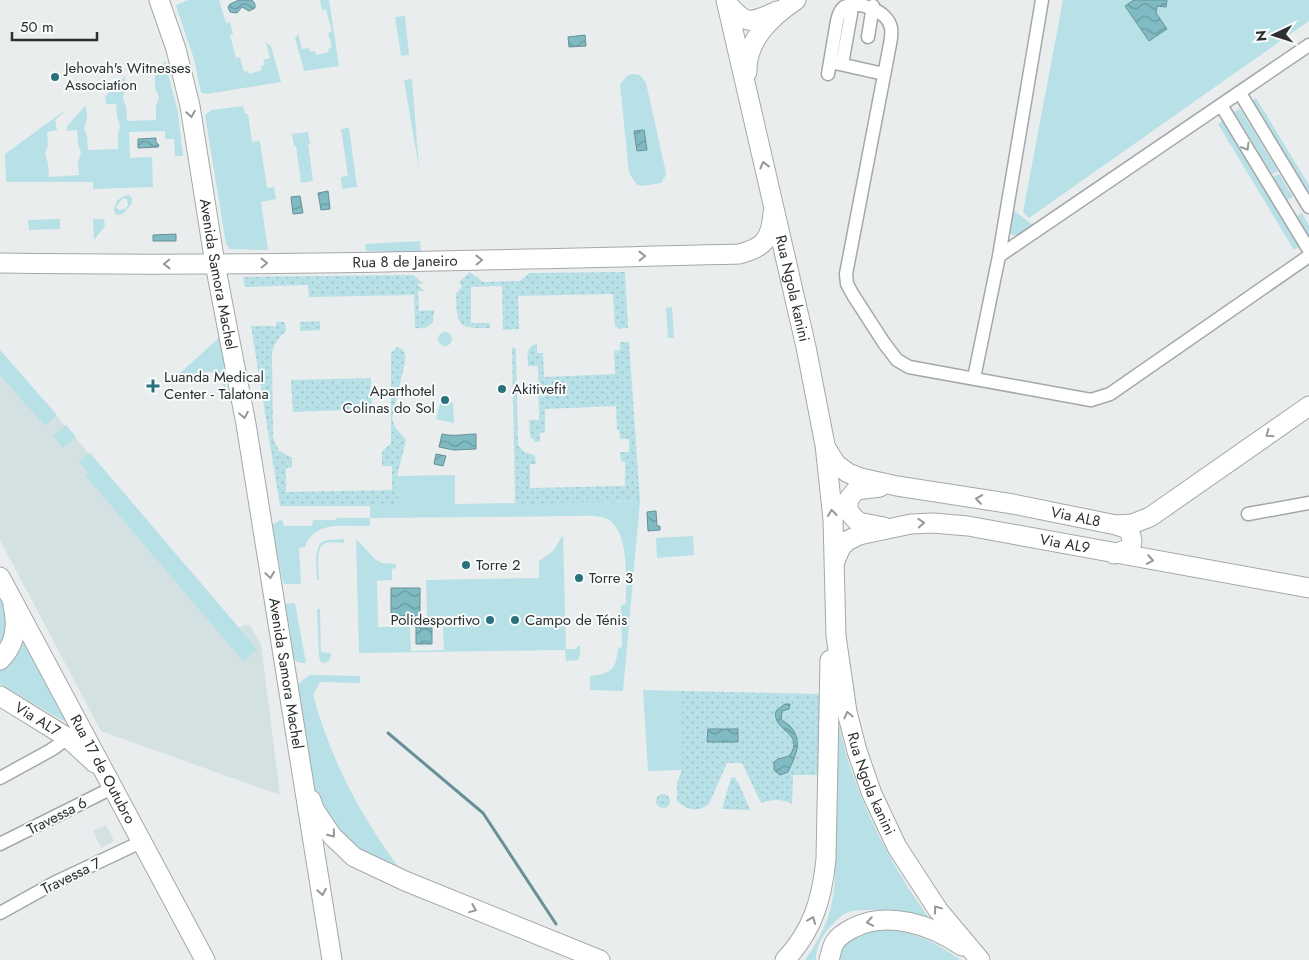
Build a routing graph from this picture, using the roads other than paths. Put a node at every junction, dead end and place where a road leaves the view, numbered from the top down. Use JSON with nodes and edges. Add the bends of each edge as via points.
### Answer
{"nodes":[{"id":1,"x":159,"y":0,"type":"edge"},
{"id":2,"x":1042,"y":0,"type":"edge"},
{"id":3,"x":726,"y":1,"type":"edge"},
{"id":4,"x":854,"y":2,"type":"edge"},
{"id":5,"x":790,"y":4,"type":"edge"},
{"id":6,"x":873,"y":6,"type":"junction"},
{"id":7,"x":868,"y":37,"type":"dead end"},
{"id":8,"x":1309,"y":44,"type":"edge"},
{"id":9,"x":884,"y":74,"type":"junction"},
{"id":10,"x":747,"y":92,"type":"junction"},
{"id":11,"x":1240,"y":93,"type":"junction"},
{"id":12,"x":1221,"y":105,"type":"junction"},
{"id":13,"x":773,"y":202,"type":"junction"},
{"id":14,"x":1307,"y":204,"type":"edge"},
{"id":15,"x":1288,"y":213,"type":"junction"},
{"id":16,"x":1309,"y":250,"type":"edge"},
{"id":17,"x":999,"y":256,"type":"junction"},
{"id":18,"x":1309,"y":256,"type":"edge"},
{"id":19,"x":0,"y":263,"type":"edge"},
{"id":20,"x":215,"y":264,"type":"junction"},
{"id":21,"x":974,"y":378,"type":"junction"},
{"id":22,"x":1309,"y":406,"type":"edge"},
{"id":23,"x":825,"y":445,"type":"junction"},
{"id":24,"x":897,"y":486,"type":"junction"},
{"id":25,"x":1012,"y":504,"type":"junction"},
{"id":26,"x":1309,"y":504,"type":"edge"},
{"id":27,"x":1248,"y":514,"type":"dead end"},
{"id":28,"x":1116,"y":525,"type":"junction"},
{"id":29,"x":893,"y":528,"type":"junction"},
{"id":30,"x":1007,"y":534,"type":"junction"},
{"id":31,"x":1114,"y":554,"type":"junction"},
{"id":32,"x":835,"y":562,"type":"junction"},
{"id":33,"x":835,"y":581,"type":"junction"},
{"id":34,"x":3,"y":583,"type":"edge"},
{"id":35,"x":1309,"y":588,"type":"edge"},
{"id":36,"x":0,"y":660,"type":"edge"},
{"id":37,"x":0,"y":696,"type":"edge"},
{"id":38,"x":68,"y":738,"type":"junction"},
{"id":39,"x":299,"y":758,"type":"junction"},
{"id":40,"x":0,"y":778,"type":"edge"},
{"id":41,"x":114,"y":787,"type":"junction"},
{"id":42,"x":143,"y":841,"type":"junction"},
{"id":43,"x":0,"y":844,"type":"edge"},
{"id":44,"x":0,"y":913,"type":"edge"},
{"id":45,"x":329,"y":938,"type":"junction"},
{"id":46,"x":205,"y":960,"type":"edge"},
{"id":47,"x":327,"y":960,"type":"edge"},
{"id":48,"x":332,"y":960,"type":"edge"},
{"id":49,"x":600,"y":960,"type":"edge"},
{"id":50,"x":784,"y":960,"type":"edge"},
{"id":51,"x":829,"y":960,"type":"edge"},
{"id":52,"x":979,"y":960,"type":"edge"}],
"edges":[{"from":1,"to":20,"type":"street","name":"Avenida Samora Machel","one_way":true,"via":[[176,49],[190,106]]},
{"from":2,"to":17,"type":"street"},
{"from":3,"to":5,"type":"street","via":[[738,16],[750,20],[757,20]]},
{"from":3,"to":10,"type":"street","name":"Rua Ngola kanini"},
{"from":4,"to":6,"type":"street"},
{"from":4,"to":9,"type":"street","via":[[833,67]]},
{"from":5,"to":10,"type":"street","via":[[753,42],[746,67]]},
{"from":6,"to":7,"type":"street"},
{"from":6,"to":9,"type":"street","via":[[886,16],[892,29]]},
{"from":8,"to":11,"type":"street"},
{"from":9,"to":21,"type":"street","via":[[847,264],[847,284],[888,349],[902,364]]},
{"from":13,"to":10,"type":"street","name":"Rua Ngola kanini","one_way":true},
{"from":11,"to":12,"type":"street"},
{"from":11,"to":14,"type":"street"},
{"from":12,"to":15,"type":"street","one_way":true},
{"from":12,"to":17,"type":"street"},
{"from":20,"to":13,"type":"street","name":"Rua 8 de Janeiro","one_way":true,"via":[[739,254],[764,244],[771,227]]},
{"from":13,"to":23,"type":"street","name":"Rua Ngola kanini"},
{"from":14,"to":15,"type":"street"},
{"from":15,"to":16,"type":"street"},
{"from":17,"to":21,"type":"street"},
{"from":18,"to":21,"type":"street","via":[[1099,399]]},
{"from":20,"to":19,"type":"street","name":"Rua 8 de Janeiro","one_way":true},
{"from":20,"to":39,"type":"street","name":"Avenida Samora Machel","one_way":true,"via":[[246,424]]},
{"from":22,"to":28,"type":"street","name":"Via AL8","one_way":true,"via":[[1150,516],[1132,524]]},
{"from":23,"to":24,"type":"street","name":"Via AL8","via":[[836,464],[848,473]]},
{"from":32,"to":23,"type":"street","name":"Rua Ngola kanini","one_way":true},
{"from":25,"to":24,"type":"street","name":"Via AL8","one_way":true},
{"from":24,"to":29,"type":"street","via":[[856,490],[848,500],[848,511],[858,522]]},
{"from":25,"to":28,"type":"street","name":"Via AL8"},
{"from":25,"to":30,"type":"street","via":[[1002,507],[995,518],[997,526]]},
{"from":26,"to":27,"type":"street"},
{"from":28,"to":31,"type":"street","via":[[1128,529],[1132,545]]},
{"from":29,"to":30,"type":"street","name":"Via AL9","one_way":true,"via":[[933,523]]},
{"from":29,"to":32,"type":"street","name":"Via AL9","via":[[852,537],[841,547]]},
{"from":30,"to":31,"type":"street","name":"Via AL9"},
{"from":31,"to":35,"type":"street","name":"Via AL9","one_way":true},
{"from":32,"to":33,"type":"street","name":"Rua Ngola kanini"},
{"from":50,"to":33,"type":"street","name":"Rua Ngola kanini","one_way":true,"via":[[798,947],[809,928],[823,883]]},
{"from":52,"to":33,"type":"street","name":"Rua Ngola kanini","one_way":true,"via":[[916,879],[872,794],[847,712],[836,636]]},
{"from":34,"to":36,"type":"street","via":[[16,618],[13,639]]},
{"from":34,"to":41,"type":"street","name":"Rua 17 de Outubro"},
{"from":37,"to":38,"type":"street","name":"Via AL7"},
{"from":38,"to":40,"type":"street"},
{"from":38,"to":41,"type":"street","name":"Via AL7"},
{"from":39,"to":45,"type":"street","name":"Avenida Samora Machel","one_way":true},
{"from":39,"to":49,"type":"street","name":"Avenida Samora Machel","one_way":true,"via":[[314,809],[332,836],[354,857]]},
{"from":41,"to":42,"type":"street","name":"Rua 17 de Outubro"},
{"from":41,"to":43,"type":"street","name":"Travessa 6"},
{"from":42,"to":44,"type":"street","name":"Travessa 7","via":[[54,883]]},
{"from":42,"to":46,"type":"street","name":"Rua 17 de Outubro"},
{"from":45,"to":47,"type":"street"},
{"from":45,"to":48,"type":"street","name":"Avenida Samora Machel"},
{"from":52,"to":51,"type":"street","one_way":true,"via":[[950,938],[913,924],[887,919],[864,922],[846,932],[834,942]]}]}
